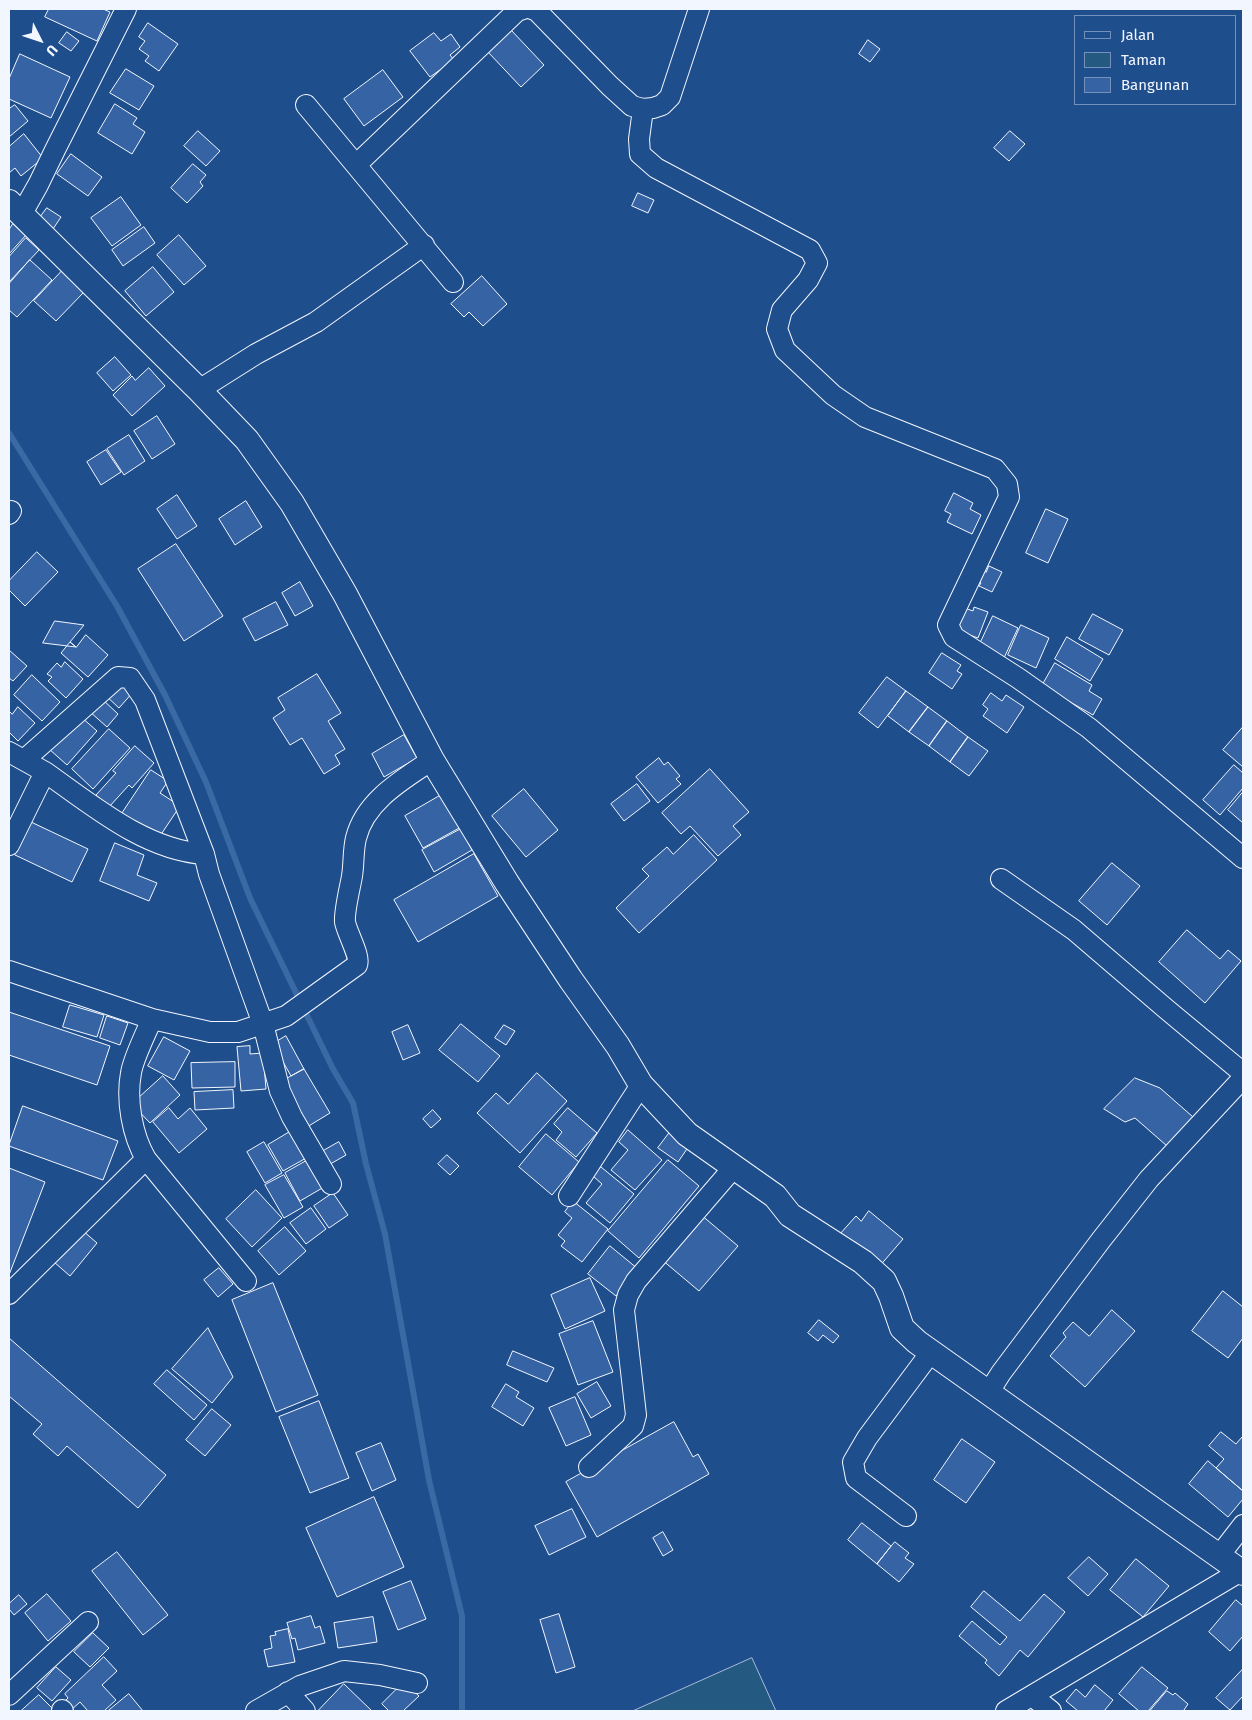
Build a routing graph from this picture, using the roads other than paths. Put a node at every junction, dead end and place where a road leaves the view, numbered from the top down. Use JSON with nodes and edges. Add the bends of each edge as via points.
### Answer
{"nodes":[{"id":1,"x":126,"y":9,"type":"edge"},
{"id":2,"x":523,"y":9,"type":"edge"},
{"id":3,"x":532,"y":9,"type":"edge"},
{"id":4,"x":699,"y":9,"type":"edge"},
{"id":5,"x":306,"y":105,"type":"dead end"},
{"id":6,"x":643,"y":109,"type":"junction"},
{"id":7,"x":356,"y":165,"type":"junction"},
{"id":8,"x":15,"y":209,"type":"edge"},
{"id":9,"x":424,"y":245,"type":"junction"},
{"id":10,"x":453,"y":282,"type":"dead end"},
{"id":11,"x":199,"y":390,"type":"junction"},
{"id":12,"x":16,"y":756,"type":"edge"},
{"id":13,"x":432,"y":760,"type":"junction"},
{"id":14,"x":41,"y":779,"type":"junction"},
{"id":15,"x":9,"y":845,"type":"edge"},
{"id":16,"x":1243,"y":858,"type":"edge"},
{"id":17,"x":206,"y":864,"type":"junction"},
{"id":18,"x":1001,"y":879,"type":"dead end"},
{"id":19,"x":9,"y":971,"type":"edge"},
{"id":20,"x":152,"y":1019,"type":"junction"},
{"id":21,"x":264,"y":1024,"type":"junction"},
{"id":22,"x":1243,"y":1073,"type":"edge"},
{"id":23,"x":1243,"y":1078,"type":"edge"},
{"id":24,"x":641,"y":1084,"type":"junction"},
{"id":25,"x":146,"y":1159,"type":"junction"},
{"id":26,"x":734,"y":1167,"type":"junction"},
{"id":27,"x":331,"y":1184,"type":"dead end"},
{"id":28,"x":569,"y":1196,"type":"dead end"},
{"id":29,"x":246,"y":1281,"type":"dead end"},
{"id":30,"x":9,"y":1294,"type":"edge"},
{"id":31,"x":931,"y":1352,"type":"junction"},
{"id":32,"x":1000,"y":1376,"type":"junction"},
{"id":33,"x":589,"y":1468,"type":"dead end"},
{"id":34,"x":906,"y":1516,"type":"dead end"},
{"id":35,"x":1233,"y":1538,"type":"edge"},
{"id":36,"x":1242,"y":1572,"type":"edge"},
{"id":37,"x":88,"y":1622,"type":"dead end"},
{"id":38,"x":417,"y":1682,"type":"dead end"},
{"id":39,"x":288,"y":1692,"type":"junction"},
{"id":40,"x":9,"y":1695,"type":"edge"},
{"id":41,"x":1032,"y":1696,"type":"junction"},
{"id":42,"x":256,"y":1711,"type":"edge"},
{"id":43,"x":305,"y":1711,"type":"edge"},
{"id":44,"x":1006,"y":1711,"type":"edge"},
{"id":45,"x":1052,"y":1711,"type":"edge"}],
"edges":[{"from":1,"to":8,"type":"street","via":[[38,185]]},
{"from":2,"to":7,"type":"street","via":[[517,11]]},
{"from":3,"to":6,"type":"street","via":[[632,106]]},
{"from":4,"to":6,"type":"street","via":[[670,97],[662,105]]},
{"from":5,"to":7,"type":"street"},
{"from":6,"to":16,"type":"street","via":[[640,154],[656,168],[810,250],[817,263],[808,280],[782,310],[777,329],[785,350],[833,395],[866,417],[995,469],[1007,484],[1010,497],[948,624],[954,637],[1089,728]]},
{"from":7,"to":9,"type":"street"},
{"from":8,"to":11,"type":"street"},
{"from":9,"to":10,"type":"street"},
{"from":9,"to":11,"type":"street","via":[[316,322]]},
{"from":11,"to":13,"type":"street","via":[[247,440],[292,503],[345,594]]},
{"from":12,"to":14,"type":"street"},
{"from":12,"to":17,"type":"street","via":[[118,677],[130,678],[145,700]]},
{"from":13,"to":21,"type":"street","via":[[374,804],[356,838],[345,921],[358,962],[286,1016]]},
{"from":13,"to":24,"type":"street","via":[[570,980]]},
{"from":14,"to":15,"type":"street"},
{"from":14,"to":17,"type":"street","via":[[151,840]]},
{"from":17,"to":21,"type":"street"},
{"from":18,"to":22,"type":"street","via":[[1074,930]]},
{"from":19,"to":20,"type":"street"},
{"from":20,"to":21,"type":"street","via":[[210,1032],[238,1032]]},
{"from":20,"to":25,"type":"street","via":[[131,1072],[130,1109],[139,1147]]},
{"from":21,"to":27,"type":"street","via":[[280,1091]]},
{"from":23,"to":32,"type":"street","via":[[1149,1179]]},
{"from":24,"to":26,"type":"street","via":[[687,1134]]},
{"from":24,"to":28,"type":"street"},
{"from":25,"to":29,"type":"street"},
{"from":25,"to":30,"type":"street"},
{"from":26,"to":31,"type":"street","via":[[775,1196],[790,1215],[864,1262],[884,1281],[902,1328]]},
{"from":26,"to":33,"type":"street","via":[[636,1281],[628,1295],[624,1310],[636,1415],[633,1426]]},
{"from":31,"to":32,"type":"street"},
{"from":31,"to":34,"type":"street","via":[[853,1462],[856,1478]]},
{"from":32,"to":35,"type":"street"},
{"from":35,"to":36,"type":"street"},
{"from":36,"to":41,"type":"street"},
{"from":37,"to":40,"type":"street"},
{"from":38,"to":39,"type":"street","via":[[344,1672]]},
{"from":39,"to":42,"type":"street"},
{"from":39,"to":43,"type":"street"},
{"from":41,"to":44,"type":"street"},
{"from":41,"to":45,"type":"street"}]}
